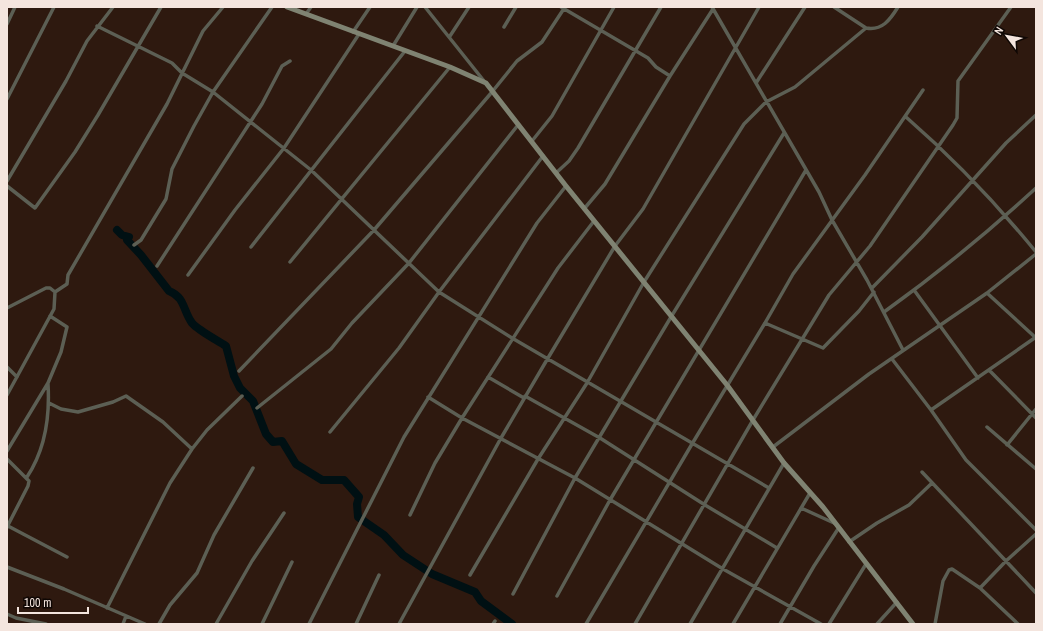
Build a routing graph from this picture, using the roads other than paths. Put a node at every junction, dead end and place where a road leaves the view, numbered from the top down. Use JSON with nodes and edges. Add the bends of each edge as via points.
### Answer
{"nodes":[{"id":1,"x":15,"y":7,"type":"edge"},
{"id":2,"x":54,"y":7,"type":"edge"},
{"id":3,"x":113,"y":7,"type":"edge"},
{"id":4,"x":161,"y":7,"type":"edge"},
{"id":5,"x":222,"y":7,"type":"edge"},
{"id":6,"x":272,"y":7,"type":"edge"},
{"id":7,"x":287,"y":7,"type":"edge"},
{"id":8,"x":311,"y":7,"type":"edge"},
{"id":9,"x":370,"y":7,"type":"edge"},
{"id":10,"x":417,"y":7,"type":"edge"},
{"id":11,"x":425,"y":7,"type":"edge"},
{"id":12,"x":469,"y":7,"type":"edge"},
{"id":13,"x":516,"y":7,"type":"edge"},
{"id":14,"x":614,"y":7,"type":"edge"},
{"id":15,"x":661,"y":7,"type":"edge"},
{"id":16,"x":759,"y":7,"type":"edge"},
{"id":17,"x":805,"y":7,"type":"edge"},
{"id":18,"x":834,"y":7,"type":"edge"},
{"id":19,"x":844,"y":7,"type":"edge"},
{"id":20,"x":898,"y":7,"type":"edge"},
{"id":21,"x":1011,"y":7,"type":"edge"},
{"id":22,"x":563,"y":8,"type":"edge"},
{"id":23,"x":713,"y":8,"type":"edge"},
{"id":24,"x":840,"y":10,"type":"junction"},
{"id":25,"x":306,"y":14,"type":"junction"},
{"id":26,"x":7,"y":24,"type":"edge"},
{"id":27,"x":97,"y":26,"type":"junction"},
{"id":28,"x":504,"y":27,"type":"dead end"},
{"id":29,"x":866,"y":28,"type":"junction"},
{"id":30,"x":600,"y":30,"type":"junction"},
{"id":31,"x":353,"y":32,"type":"junction"},
{"id":32,"x":359,"y":34,"type":"junction"},
{"id":33,"x":450,"y":36,"type":"junction"},
{"id":34,"x":138,"y":46,"type":"junction"},
{"id":35,"x":393,"y":46,"type":"junction"},
{"id":36,"x":735,"y":47,"type":"junction"},
{"id":37,"x":405,"y":51,"type":"junction"},
{"id":38,"x":634,"y":51,"type":"junction"},
{"id":39,"x":290,"y":61,"type":"dead end"},
{"id":40,"x":450,"y":67,"type":"junction"},
{"id":41,"x":182,"y":73,"type":"junction"},
{"id":42,"x":670,"y":76,"type":"junction"},
{"id":43,"x":756,"y":83,"type":"junction"},
{"id":44,"x":486,"y":84,"type":"junction"},
{"id":45,"x":923,"y":90,"type":"dead end"},
{"id":46,"x":214,"y":92,"type":"junction"},
{"id":47,"x":492,"y":92,"type":"junction"},
{"id":48,"x":7,"y":99,"type":"edge"},
{"id":49,"x":766,"y":102,"type":"junction"},
{"id":50,"x":1036,"y":115,"type":"edge"},
{"id":51,"x":906,"y":116,"type":"junction"},
{"id":52,"x":251,"y":122,"type":"junction"},
{"id":53,"x":518,"y":125,"type":"junction"},
{"id":54,"x":784,"y":133,"type":"junction"},
{"id":55,"x":532,"y":141,"type":"junction"},
{"id":56,"x":284,"y":148,"type":"junction"},
{"id":57,"x":938,"y":148,"type":"junction"},
{"id":58,"x":543,"y":156,"type":"junction"},
{"id":59,"x":311,"y":170,"type":"junction"},
{"id":60,"x":806,"y":170,"type":"junction"},
{"id":61,"x":556,"y":173,"type":"junction"},
{"id":62,"x":972,"y":179,"type":"junction"},
{"id":63,"x":7,"y":181,"type":"edge"},
{"id":64,"x":7,"y":186,"type":"edge"},
{"id":65,"x":566,"y":186,"type":"junction"},
{"id":66,"x":1036,"y":188,"type":"edge"},
{"id":67,"x":343,"y":200,"type":"junction"},
{"id":68,"x":584,"y":209,"type":"junction"},
{"id":69,"x":1006,"y":215,"type":"junction"},
{"id":70,"x":832,"y":220,"type":"junction"},
{"id":71,"x":594,"y":221,"type":"junction"},
{"id":72,"x":374,"y":230,"type":"junction"},
{"id":73,"x":134,"y":244,"type":"dead end"},
{"id":74,"x":615,"y":246,"type":"junction"},
{"id":75,"x":251,"y":247,"type":"dead end"},
{"id":76,"x":1036,"y":253,"type":"edge"},
{"id":77,"x":290,"y":262,"type":"dead end"},
{"id":78,"x":409,"y":262,"type":"junction"},
{"id":79,"x":857,"y":262,"type":"junction"},
{"id":80,"x":157,"y":266,"type":"dead end"},
{"id":81,"x":188,"y":275,"type":"dead end"},
{"id":82,"x":644,"y":282,"type":"junction"},
{"id":83,"x":873,"y":290,"type":"junction"},
{"id":84,"x":914,"y":290,"type":"junction"},
{"id":85,"x":55,"y":292,"type":"junction"},
{"id":86,"x":439,"y":292,"type":"junction"},
{"id":87,"x":987,"y":293,"type":"junction"},
{"id":88,"x":7,"y":308,"type":"edge"},
{"id":89,"x":884,"y":312,"type":"junction"},
{"id":90,"x":50,"y":316,"type":"junction"},
{"id":91,"x":671,"y":317,"type":"junction"},
{"id":92,"x":479,"y":318,"type":"junction"},
{"id":93,"x":765,"y":323,"type":"junction"},
{"id":94,"x":941,"y":327,"type":"junction"},
{"id":95,"x":512,"y":338,"type":"junction"},
{"id":96,"x":804,"y":338,"type":"junction"},
{"id":97,"x":1036,"y":338,"type":"edge"},
{"id":98,"x":903,"y":350,"type":"junction"},
{"id":99,"x":698,"y":351,"type":"junction"},
{"id":100,"x":548,"y":358,"type":"junction"},
{"id":101,"x":892,"y":359,"type":"junction"},
{"id":102,"x":7,"y":367,"type":"edge"},
{"id":103,"x":989,"y":370,"type":"junction"},
{"id":104,"x":239,"y":371,"type":"dead end"},
{"id":105,"x":17,"y":377,"type":"junction"},
{"id":106,"x":488,"y":377,"type":"junction"},
{"id":107,"x":978,"y":378,"type":"junction"},
{"id":108,"x":587,"y":382,"type":"junction"},
{"id":109,"x":48,"y":383,"type":"junction"},
{"id":110,"x":727,"y":385,"type":"junction"},
{"id":111,"x":7,"y":395,"type":"edge"},
{"id":112,"x":242,"y":396,"type":"dead end"},
{"id":113,"x":428,"y":397,"type":"junction"},
{"id":114,"x":525,"y":397,"type":"junction"},
{"id":115,"x":49,"y":403,"type":"junction"},
{"id":116,"x":621,"y":403,"type":"junction"},
{"id":117,"x":258,"y":408,"type":"dead end"},
{"id":118,"x":1036,"y":409,"type":"edge"},
{"id":119,"x":931,"y":410,"type":"junction"},
{"id":120,"x":1032,"y":414,"type":"junction"},
{"id":121,"x":462,"y":418,"type":"junction"},
{"id":122,"x":1036,"y":418,"type":"edge"},
{"id":123,"x":565,"y":419,"type":"junction"},
{"id":124,"x":753,"y":420,"type":"junction"},
{"id":125,"x":656,"y":422,"type":"junction"},
{"id":126,"x":987,"y":427,"type":"dead end"},
{"id":127,"x":330,"y":432,"type":"dead end"},
{"id":128,"x":501,"y":438,"type":"junction"},
{"id":129,"x":600,"y":438,"type":"junction"},
{"id":130,"x":692,"y":444,"type":"junction"},
{"id":131,"x":1007,"y":445,"type":"junction"},
{"id":132,"x":773,"y":448,"type":"junction"},
{"id":133,"x":192,"y":449,"type":"junction"},
{"id":134,"x":7,"y":451,"type":"edge"},
{"id":135,"x":7,"y":459,"type":"edge"},
{"id":136,"x":538,"y":459,"type":"junction"},
{"id":137,"x":634,"y":460,"type":"junction"},
{"id":138,"x":784,"y":463,"type":"junction"},
{"id":139,"x":728,"y":465,"type":"junction"},
{"id":140,"x":253,"y":468,"type":"dead end"},
{"id":141,"x":1036,"y":469,"type":"edge"},
{"id":142,"x":922,"y":472,"type":"dead end"},
{"id":143,"x":27,"y":477,"type":"junction"},
{"id":144,"x":575,"y":478,"type":"junction"},
{"id":145,"x":670,"y":482,"type":"junction"},
{"id":146,"x":932,"y":483,"type":"junction"},
{"id":147,"x":769,"y":488,"type":"junction"},
{"id":148,"x":810,"y":493,"type":"junction"},
{"id":149,"x":610,"y":500,"type":"junction"},
{"id":150,"x":705,"y":505,"type":"junction"},
{"id":151,"x":801,"y":508,"type":"junction"},
{"id":152,"x":7,"y":511,"type":"edge"},
{"id":153,"x":284,"y":513,"type":"dead end"},
{"id":154,"x":12,"y":515,"type":"junction"},
{"id":155,"x":410,"y":515,"type":"dead end"},
{"id":156,"x":647,"y":522,"type":"junction"},
{"id":157,"x":834,"y":523,"type":"junction"},
{"id":158,"x":7,"y":526,"type":"edge"},
{"id":159,"x":838,"y":529,"type":"junction"},
{"id":160,"x":746,"y":530,"type":"junction"},
{"id":161,"x":1036,"y":530,"type":"edge"},
{"id":162,"x":1036,"y":534,"type":"edge"},
{"id":163,"x":849,"y":542,"type":"junction"},
{"id":164,"x":682,"y":543,"type":"junction"},
{"id":165,"x":777,"y":548,"type":"junction"},
{"id":166,"x":67,"y":557,"type":"dead end"},
{"id":167,"x":1006,"y":561,"type":"junction"},
{"id":168,"x":292,"y":562,"type":"dead end"},
{"id":169,"x":866,"y":564,"type":"junction"},
{"id":170,"x":7,"y":567,"type":"edge"},
{"id":171,"x":722,"y":569,"type":"junction"},
{"id":172,"x":379,"y":575,"type":"dead end"},
{"id":173,"x":470,"y":575,"type":"dead end"},
{"id":174,"x":754,"y":586,"type":"junction"},
{"id":175,"x":980,"y":588,"type":"junction"},
{"id":176,"x":1036,"y":593,"type":"edge"},
{"id":177,"x":513,"y":594,"type":"dead end"},
{"id":178,"x":557,"y":596,"type":"dead end"},
{"id":179,"x":896,"y":602,"type":"junction"},
{"id":180,"x":790,"y":607,"type":"junction"},
{"id":181,"x":107,"y":608,"type":"junction"},
{"id":182,"x":7,"y":614,"type":"edge"},
{"id":183,"x":126,"y":616,"type":"junction"},
{"id":184,"x":26,"y":622,"type":"edge"},
{"id":185,"x":46,"y":624,"type":"edge"},
{"id":186,"x":123,"y":624,"type":"edge"},
{"id":187,"x":145,"y":624,"type":"edge"},
{"id":188,"x":158,"y":624,"type":"edge"},
{"id":189,"x":216,"y":624,"type":"edge"},
{"id":190,"x":262,"y":624,"type":"edge"},
{"id":191,"x":309,"y":624,"type":"edge"},
{"id":192,"x":356,"y":624,"type":"edge"},
{"id":193,"x":399,"y":624,"type":"edge"},
{"id":194,"x":586,"y":624,"type":"edge"},
{"id":195,"x":635,"y":624,"type":"edge"},
{"id":196,"x":690,"y":624,"type":"edge"},
{"id":197,"x":734,"y":624,"type":"edge"},
{"id":198,"x":780,"y":624,"type":"edge"},
{"id":199,"x":821,"y":624,"type":"edge"},
{"id":200,"x":829,"y":624,"type":"edge"},
{"id":201,"x":877,"y":624,"type":"edge"},
{"id":202,"x":913,"y":624,"type":"edge"},
{"id":203,"x":936,"y":624,"type":"edge"},
{"id":204,"x":1018,"y":624,"type":"edge"}],
"edges":[{"from":1,"to":26,"type":"street"},
{"from":2,"to":48,"type":"street"},
{"from":3,"to":27,"type":"street"},
{"from":4,"to":34,"type":"street"},
{"from":5,"to":41,"type":"street","via":[[203,31]]},
{"from":6,"to":46,"type":"street"},
{"from":7,"to":25,"type":"street"},
{"from":8,"to":25,"type":"street"},
{"from":9,"to":31,"type":"street"},
{"from":10,"to":35,"type":"street"},
{"from":11,"to":33,"type":"street"},
{"from":12,"to":33,"type":"street"},
{"from":13,"to":28,"type":"street"},
{"from":14,"to":30,"type":"street"},
{"from":15,"to":38,"type":"street"},
{"from":16,"to":36,"type":"street"},
{"from":17,"to":43,"type":"street"},
{"from":18,"to":24,"type":"street"},
{"from":19,"to":24,"type":"street"},
{"from":20,"to":29,"type":"street","via":[[880,28]]},
{"from":21,"to":57,"type":"street","via":[[958,81],[957,118]]},
{"from":22,"to":30,"type":"street"},
{"from":22,"to":47,"type":"street","via":[[542,42],[517,61]]},
{"from":23,"to":36,"type":"street"},
{"from":23,"to":42,"type":"street"},
{"from":24,"to":29,"type":"street"},
{"from":25,"to":31,"type":"street"},
{"from":27,"to":34,"type":"street"},
{"from":27,"to":63,"type":"street"},
{"from":29,"to":49,"type":"street","via":[[795,87]]},
{"from":30,"to":38,"type":"street"},
{"from":30,"to":55,"type":"street","via":[[552,116]]},
{"from":31,"to":32,"type":"street"},
{"from":32,"to":35,"type":"street"},
{"from":32,"to":56,"type":"street"},
{"from":33,"to":44,"type":"street"},
{"from":34,"to":41,"type":"street","via":[[172,63]]},
{"from":34,"to":64,"type":"street","via":[[75,152],[35,208]]},
{"from":35,"to":37,"type":"street"},
{"from":36,"to":43,"type":"street"},
{"from":36,"to":74,"type":"street","via":[[643,209]]},
{"from":37,"to":40,"type":"street"},
{"from":37,"to":59,"type":"street"},
{"from":38,"to":42,"type":"street","via":[[648,58]]},
{"from":38,"to":61,"type":"street","via":[[578,148]]},
{"from":39,"to":52,"type":"street","via":[[282,66]]},
{"from":40,"to":44,"type":"street"},
{"from":40,"to":67,"type":"street"},
{"from":41,"to":46,"type":"street"},
{"from":41,"to":85,"type":"street","via":[[167,104],[68,275],[67,284]]},
{"from":42,"to":68,"type":"street","via":[[605,184]]},
{"from":43,"to":49,"type":"street"},
{"from":44,"to":47,"type":"street"},
{"from":45,"to":51,"type":"street"},
{"from":46,"to":52,"type":"street"},
{"from":46,"to":73,"type":"street","via":[[172,169],[166,199],[141,240]]},
{"from":47,"to":53,"type":"street"},
{"from":47,"to":72,"type":"street"},
{"from":49,"to":54,"type":"street"},
{"from":49,"to":82,"type":"street","via":[[744,124]]},
{"from":50,"to":62,"type":"street"},
{"from":51,"to":57,"type":"street"},
{"from":51,"to":70,"type":"street"},
{"from":52,"to":56,"type":"street"},
{"from":52,"to":80,"type":"street"},
{"from":53,"to":55,"type":"street"},
{"from":53,"to":78,"type":"street"},
{"from":54,"to":60,"type":"street"},
{"from":54,"to":91,"type":"street"},
{"from":55,"to":58,"type":"street"},
{"from":56,"to":59,"type":"street"},
{"from":56,"to":81,"type":"street"},
{"from":57,"to":62,"type":"street"},
{"from":57,"to":79,"type":"street"},
{"from":58,"to":61,"type":"street"},
{"from":58,"to":86,"type":"street"},
{"from":59,"to":67,"type":"street"},
{"from":59,"to":75,"type":"street"},
{"from":60,"to":70,"type":"street"},
{"from":60,"to":99,"type":"street"},
{"from":61,"to":65,"type":"street"},
{"from":62,"to":69,"type":"street"},
{"from":62,"to":83,"type":"street"},
{"from":65,"to":68,"type":"street"},
{"from":65,"to":92,"type":"street","via":[[537,223]]},
{"from":66,"to":69,"type":"street"},
{"from":67,"to":72,"type":"street"},
{"from":67,"to":77,"type":"street"},
{"from":68,"to":71,"type":"street"},
{"from":69,"to":76,"type":"street"},
{"from":69,"to":84,"type":"street"},
{"from":70,"to":79,"type":"street"},
{"from":70,"to":93,"type":"street","via":[[793,274]]},
{"from":71,"to":74,"type":"street"},
{"from":71,"to":95,"type":"street","via":[[558,268]]},
{"from":72,"to":78,"type":"street"},
{"from":72,"to":104,"type":"street"},
{"from":74,"to":82,"type":"street"},
{"from":74,"to":100,"type":"street"},
{"from":76,"to":87,"type":"street"},
{"from":78,"to":86,"type":"street"},
{"from":78,"to":117,"type":"street","via":[[331,348]]},
{"from":79,"to":83,"type":"street"},
{"from":79,"to":96,"type":"street","via":[[829,295]]},
{"from":82,"to":91,"type":"street"},
{"from":82,"to":108,"type":"street"},
{"from":83,"to":89,"type":"street"},
{"from":83,"to":96,"type":"street","via":[[859,312],[824,348]]},
{"from":84,"to":89,"type":"street"},
{"from":84,"to":94,"type":"street"},
{"from":85,"to":88,"type":"street","via":[[46,288]]},
{"from":85,"to":90,"type":"street","via":[[54,309]]},
{"from":86,"to":92,"type":"street"},
{"from":86,"to":127,"type":"street","via":[[399,348]]},
{"from":87,"to":94,"type":"street"},
{"from":87,"to":97,"type":"street"},
{"from":89,"to":98,"type":"street"},
{"from":90,"to":105,"type":"street"},
{"from":90,"to":109,"type":"street","via":[[66,327],[61,352]]},
{"from":91,"to":99,"type":"street"},
{"from":91,"to":116,"type":"street"},
{"from":92,"to":95,"type":"street"},
{"from":92,"to":113,"type":"street"},
{"from":93,"to":96,"type":"street"},
{"from":93,"to":110,"type":"street"},
{"from":94,"to":98,"type":"street"},
{"from":94,"to":107,"type":"street"},
{"from":95,"to":100,"type":"street"},
{"from":95,"to":106,"type":"street"},
{"from":96,"to":124,"type":"street"},
{"from":97,"to":103,"type":"street"},
{"from":98,"to":101,"type":"street"},
{"from":99,"to":110,"type":"street"},
{"from":99,"to":125,"type":"street"},
{"from":100,"to":108,"type":"street"},
{"from":100,"to":114,"type":"street"},
{"from":101,"to":119,"type":"street"},
{"from":101,"to":132,"type":"street"},
{"from":102,"to":105,"type":"street"},
{"from":103,"to":107,"type":"street"},
{"from":103,"to":120,"type":"street"},
{"from":105,"to":111,"type":"street"},
{"from":106,"to":114,"type":"street"},
{"from":106,"to":121,"type":"street"},
{"from":107,"to":119,"type":"street"},
{"from":108,"to":116,"type":"street"},
{"from":108,"to":123,"type":"street"},
{"from":109,"to":115,"type":"street"},
{"from":109,"to":134,"type":"street"},
{"from":110,"to":124,"type":"street"},
{"from":110,"to":130,"type":"street"},
{"from":112,"to":133,"type":"street","via":[[218,418]]},
{"from":113,"to":121,"type":"street"},
{"from":113,"to":191,"type":"street","via":[[404,437]]},
{"from":114,"to":123,"type":"street"},
{"from":114,"to":128,"type":"street"},
{"from":115,"to":133,"type":"street","via":[[61,409],[78,412],[126,396],[163,422]]},
{"from":115,"to":143,"type":"street","via":[[39,454]]},
{"from":116,"to":125,"type":"street"},
{"from":116,"to":129,"type":"street"},
{"from":118,"to":120,"type":"street"},
{"from":119,"to":161,"type":"street","via":[[966,460]]},
{"from":120,"to":122,"type":"street"},
{"from":120,"to":131,"type":"street"},
{"from":121,"to":128,"type":"street"},
{"from":121,"to":155,"type":"street","via":[[435,463]]},
{"from":123,"to":129,"type":"street"},
{"from":123,"to":136,"type":"street"},
{"from":124,"to":132,"type":"street"},
{"from":124,"to":139,"type":"street"},
{"from":125,"to":130,"type":"street"},
{"from":125,"to":137,"type":"street"},
{"from":126,"to":131,"type":"street"},
{"from":128,"to":136,"type":"street"},
{"from":128,"to":193,"type":"street"},
{"from":129,"to":137,"type":"street"},
{"from":129,"to":144,"type":"street"},
{"from":130,"to":139,"type":"street"},
{"from":130,"to":145,"type":"street"},
{"from":131,"to":141,"type":"street"},
{"from":132,"to":138,"type":"street"},
{"from":133,"to":181,"type":"street","via":[[164,495]]},
{"from":135,"to":143,"type":"street"},
{"from":136,"to":144,"type":"street"},
{"from":136,"to":173,"type":"street"},
{"from":137,"to":145,"type":"street"},
{"from":137,"to":149,"type":"street"},
{"from":138,"to":147,"type":"street"},
{"from":138,"to":148,"type":"street"},
{"from":139,"to":147,"type":"street"},
{"from":139,"to":150,"type":"street"},
{"from":140,"to":188,"type":"street","via":[[214,535],[197,573],[170,605]]},
{"from":142,"to":146,"type":"street"},
{"from":143,"to":154,"type":"street","via":[[28,486]]},
{"from":144,"to":149,"type":"street"},
{"from":144,"to":177,"type":"street"},
{"from":145,"to":150,"type":"street"},
{"from":145,"to":156,"type":"street"},
{"from":146,"to":163,"type":"street","via":[[909,505]]},
{"from":146,"to":167,"type":"street"},
{"from":147,"to":160,"type":"street"},
{"from":148,"to":151,"type":"street"},
{"from":148,"to":157,"type":"street"},
{"from":149,"to":156,"type":"street"},
{"from":149,"to":178,"type":"street"},
{"from":150,"to":160,"type":"street"},
{"from":150,"to":164,"type":"street"},
{"from":151,"to":157,"type":"street"},
{"from":151,"to":165,"type":"street"},
{"from":152,"to":154,"type":"street"},
{"from":153,"to":189,"type":"street","via":[[252,561]]},
{"from":154,"to":158,"type":"street"},
{"from":156,"to":164,"type":"street"},
{"from":156,"to":194,"type":"street"},
{"from":157,"to":159,"type":"street"},
{"from":158,"to":166,"type":"street"},
{"from":159,"to":163,"type":"street"},
{"from":159,"to":180,"type":"street"},
{"from":160,"to":165,"type":"street"},
{"from":160,"to":171,"type":"street"},
{"from":162,"to":167,"type":"street"},
{"from":163,"to":169,"type":"street"},
{"from":164,"to":171,"type":"street"},
{"from":164,"to":195,"type":"street"},
{"from":165,"to":174,"type":"street"},
{"from":167,"to":175,"type":"street"},
{"from":167,"to":176,"type":"street"},
{"from":168,"to":190,"type":"street"},
{"from":169,"to":179,"type":"street"},
{"from":169,"to":200,"type":"street"},
{"from":170,"to":181,"type":"street"},
{"from":171,"to":174,"type":"street"},
{"from":171,"to":196,"type":"street"},
{"from":172,"to":192,"type":"street"},
{"from":174,"to":180,"type":"street"},
{"from":174,"to":197,"type":"street"},
{"from":175,"to":203,"type":"street","via":[[952,569],[949,570],[943,581]]},
{"from":175,"to":204,"type":"street"},
{"from":179,"to":201,"type":"street"},
{"from":179,"to":202,"type":"street"},
{"from":180,"to":198,"type":"street"},
{"from":180,"to":199,"type":"street"},
{"from":181,"to":183,"type":"street"},
{"from":182,"to":184,"type":"street"},
{"from":183,"to":186,"type":"street"},
{"from":183,"to":187,"type":"street"},
{"from":184,"to":185,"type":"street"}]}
